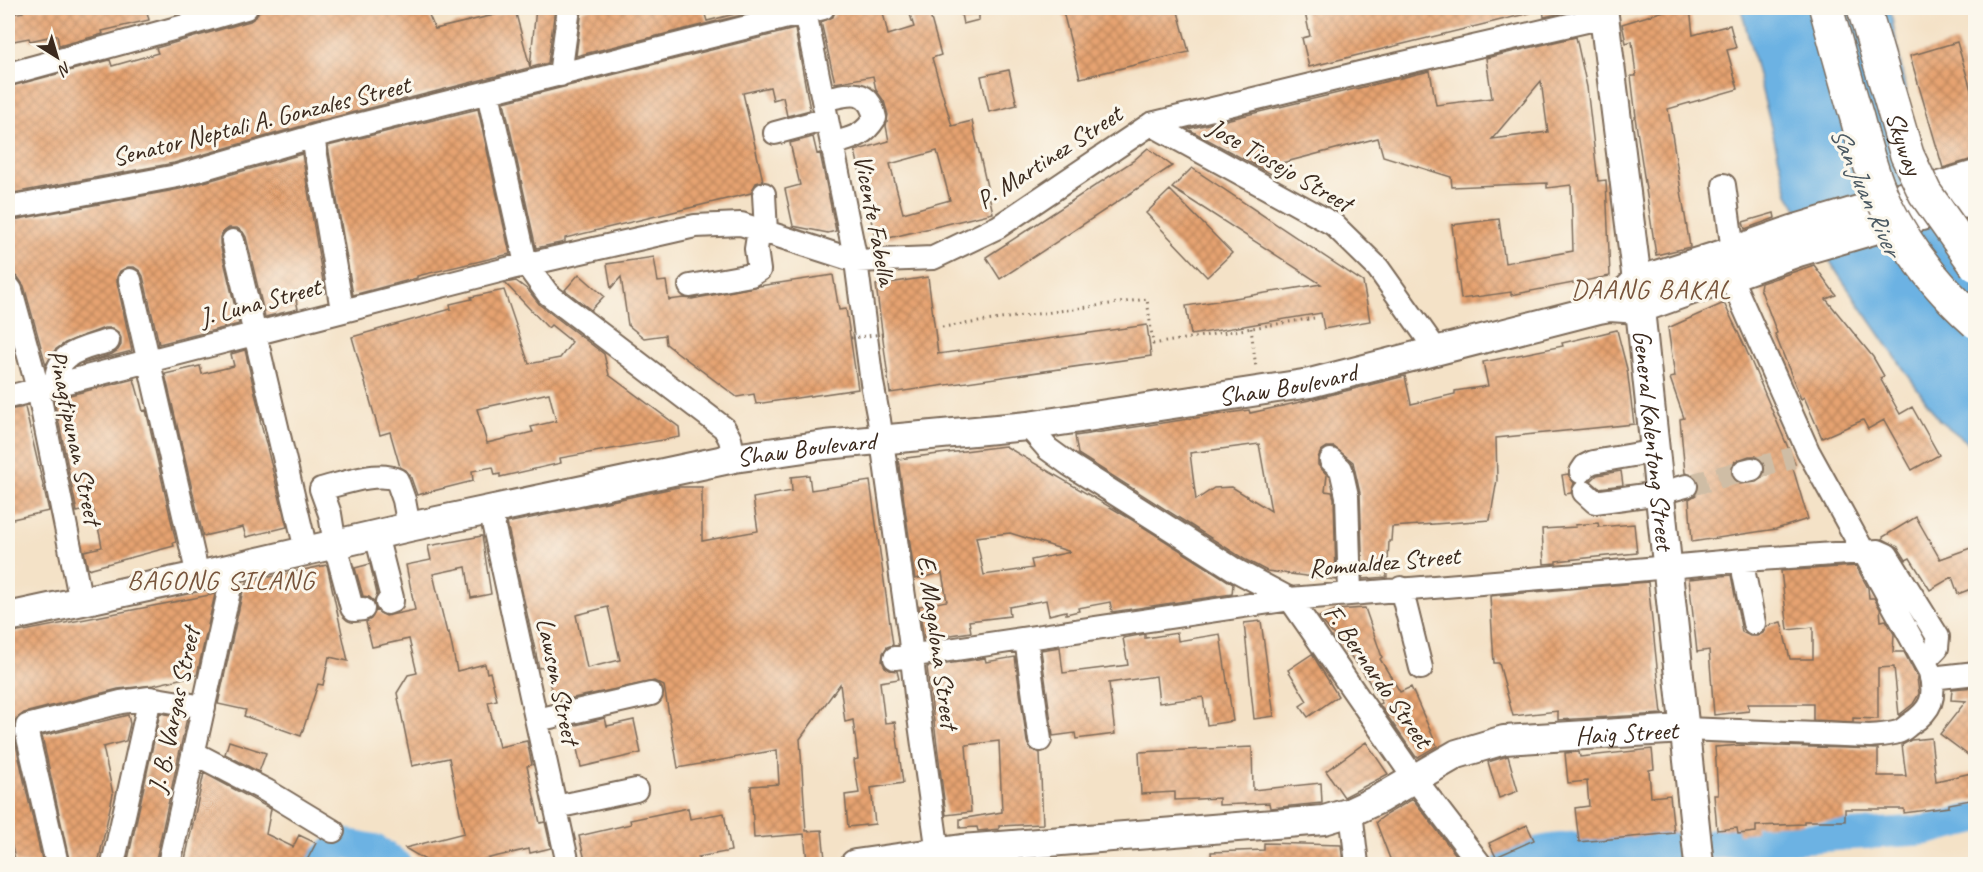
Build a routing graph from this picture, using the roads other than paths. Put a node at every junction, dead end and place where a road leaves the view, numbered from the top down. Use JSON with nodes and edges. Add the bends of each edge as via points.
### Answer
{"nodes":[{"id":1,"x":246,"y":8,"type":"edge"},
{"id":2,"x":569,"y":8,"type":"edge"},
{"id":3,"x":1826,"y":8,"type":"edge"},
{"id":4,"x":1864,"y":8,"type":"edge"},
{"id":5,"x":814,"y":10,"type":"edge"},
{"id":6,"x":1604,"y":12,"type":"edge"},
{"id":7,"x":185,"y":17,"type":"edge"},
{"id":8,"x":8,"y":74,"type":"edge"},
{"id":9,"x":561,"y":75,"type":"junction"},
{"id":10,"x":488,"y":93,"type":"junction"},
{"id":11,"x":825,"y":109,"type":"junction"},
{"id":12,"x":1151,"y":124,"type":"junction"},
{"id":13,"x":775,"y":134,"type":"dead end"},
{"id":14,"x":313,"y":137,"type":"junction"},
{"id":15,"x":832,"y":144,"type":"junction"},
{"id":16,"x":1976,"y":175,"type":"edge"},
{"id":17,"x":1724,"y":185,"type":"dead end"},
{"id":18,"x":764,"y":194,"type":"dead end"},
{"id":19,"x":1976,"y":200,"type":"edge"},
{"id":20,"x":8,"y":208,"type":"edge"},
{"id":21,"x":762,"y":231,"type":"junction"},
{"id":22,"x":233,"y":241,"type":"dead end"},
{"id":23,"x":1795,"y":241,"type":"junction"},
{"id":24,"x":856,"y":261,"type":"junction"},
{"id":25,"x":526,"y":264,"type":"junction"},
{"id":26,"x":1731,"y":264,"type":"junction"},
{"id":27,"x":1976,"y":265,"type":"edge"},
{"id":28,"x":130,"y":280,"type":"dead end"},
{"id":29,"x":8,"y":286,"type":"edge"},
{"id":30,"x":690,"y":286,"type":"dead end"},
{"id":31,"x":1638,"y":295,"type":"junction"},
{"id":32,"x":342,"y":310,"type":"junction"},
{"id":33,"x":1976,"y":322,"type":"edge"},
{"id":34,"x":255,"y":333,"type":"junction"},
{"id":35,"x":108,"y":341,"type":"dead end"},
{"id":36,"x":1437,"y":351,"type":"junction"},
{"id":37,"x":148,"y":360,"type":"junction"},
{"id":38,"x":47,"y":387,"type":"junction"},
{"id":39,"x":8,"y":397,"type":"edge"},
{"id":40,"x":1028,"y":426,"type":"junction"},
{"id":41,"x":881,"y":440,"type":"junction"},
{"id":42,"x":1656,"y":451,"type":"junction"},
{"id":43,"x":734,"y":458,"type":"junction"},
{"id":44,"x":1331,"y":460,"type":"dead end"},
{"id":45,"x":1673,"y":490,"type":"junction"},
{"id":46,"x":490,"y":509,"type":"junction"},
{"id":47,"x":409,"y":527,"type":"junction"},
{"id":48,"x":376,"y":535,"type":"junction"},
{"id":49,"x":335,"y":545,"type":"junction"},
{"id":50,"x":306,"y":550,"type":"junction"},
{"id":51,"x":1863,"y":552,"type":"junction"},
{"id":52,"x":1744,"y":560,"type":"junction"},
{"id":53,"x":231,"y":567,"type":"junction"},
{"id":54,"x":1669,"y":567,"type":"junction"},
{"id":55,"x":198,"y":576,"type":"junction"},
{"id":56,"x":1401,"y":588,"type":"junction"},
{"id":57,"x":1350,"y":592,"type":"junction"},
{"id":58,"x":1290,"y":599,"type":"junction"},
{"id":59,"x":81,"y":602,"type":"junction"},
{"id":60,"x":387,"y":603,"type":"dead end"},
{"id":61,"x":363,"y":609,"type":"dead end"},
{"id":62,"x":8,"y":618,"type":"edge"},
{"id":63,"x":1754,"y":623,"type":"dead end"},
{"id":64,"x":1026,"y":639,"type":"junction"},
{"id":65,"x":903,"y":649,"type":"junction"},
{"id":66,"x":1421,"y":668,"type":"dead end"},
{"id":67,"x":1928,"y":670,"type":"junction"},
{"id":68,"x":1976,"y":673,"type":"edge"},
{"id":69,"x":651,"y":694,"type":"dead end"},
{"id":70,"x":150,"y":698,"type":"junction"},
{"id":71,"x":204,"y":707,"type":"junction"},
{"id":72,"x":537,"y":720,"type":"junction"},
{"id":73,"x":1684,"y":729,"type":"junction"},
{"id":74,"x":1040,"y":740,"type":"dead end"},
{"id":75,"x":194,"y":753,"type":"junction"},
{"id":76,"x":1414,"y":778,"type":"junction"},
{"id":77,"x":636,"y":790,"type":"dead end"},
{"id":78,"x":556,"y":807,"type":"junction"},
{"id":79,"x":1351,"y":812,"type":"junction"},
{"id":80,"x":333,"y":831,"type":"dead end"},
{"id":81,"x":938,"y":853,"type":"junction"},
{"id":82,"x":57,"y":864,"type":"edge"},
{"id":83,"x":113,"y":864,"type":"edge"},
{"id":84,"x":169,"y":864,"type":"edge"},
{"id":85,"x":568,"y":864,"type":"edge"},
{"id":86,"x":855,"y":864,"type":"edge"},
{"id":87,"x":1357,"y":864,"type":"edge"},
{"id":88,"x":1480,"y":864,"type":"edge"},
{"id":89,"x":1699,"y":864,"type":"edge"}],
"edges":[{"from":1,"to":7,"type":"street"},
{"from":2,"to":9,"type":"street"},
{"from":3,"to":33,"type":"highway","name":"Skyway","bridge":true,"via":[[1886,205],[1926,271]]},
{"from":4,"to":27,"type":"highway","name":"Skyway","bridge":true,"via":[[1907,155],[1925,193]]},
{"from":5,"to":9,"type":"street"},
{"from":5,"to":11,"type":"street","name":"Vicente Fabella"},
{"from":6,"to":12,"type":"street","name":"P. Martinez Street"},
{"from":6,"to":31,"type":"main road","name":"General Kalentong Street"},
{"from":7,"to":8,"type":"street"},
{"from":9,"to":10,"type":"street","name":"Senator Neptali A. Gonzales Street"},
{"from":10,"to":14,"type":"street","name":"Senator Neptali A. Gonzales Street"},
{"from":10,"to":25,"type":"street"},
{"from":11,"to":13,"type":"street"},
{"from":11,"to":15,"type":"street","name":"Vicente Fabella"},
{"from":11,"to":15,"type":"street","via":[[854,93],[872,106],[875,118],[861,135]]},
{"from":12,"to":24,"type":"street","name":"P. Martinez Street","via":[[998,227],[933,258]]},
{"from":12,"to":36,"type":"street","name":"Jose Tiosejo Street","via":[[1333,224],[1378,268]]},
{"from":14,"to":20,"type":"street","name":"Senator Neptali A. Gonzales Street","via":[[177,176]]},
{"from":14,"to":32,"type":"street"},
{"from":15,"to":24,"type":"street","name":"Vicente Fabella"},
{"from":16,"to":23,"type":"main road","name":"Shaw Boulevard","bridge":true},
{"from":17,"to":26,"type":"street"},
{"from":18,"to":21,"type":"street"},
{"from":19,"to":23,"type":"main road","name":"Shaw Boulevard","bridge":true},
{"from":21,"to":24,"type":"street","name":"P. Martinez Street"},
{"from":21,"to":25,"type":"street","name":"P. Martinez Street","via":[[741,224],[695,226]]},
{"from":21,"to":30,"type":"street","via":[[756,249],[759,270],[751,275]]},
{"from":22,"to":34,"type":"street"},
{"from":23,"to":26,"type":"main road","name":"Shaw Boulevard"},
{"from":24,"to":41,"type":"street","name":"Vicente Fabella"},
{"from":25,"to":32,"type":"street","name":"J. Luna Street"},
{"from":25,"to":43,"type":"street","via":[[548,294],[724,428]]},
{"from":26,"to":31,"type":"main road","name":"Shaw Boulevard"},
{"from":26,"to":51,"type":"street","via":[[1801,454]]},
{"from":28,"to":37,"type":"street"},
{"from":29,"to":38,"type":"street","name":"Pinagtipunan Street"},
{"from":31,"to":36,"type":"main road","name":"Shaw Boulevard","via":[[1610,307]]},
{"from":31,"to":42,"type":"main road","name":"General Kalentong Street"},
{"from":32,"to":34,"type":"street","name":"J. Luna Street"},
{"from":34,"to":37,"type":"street","name":"J. Luna Street"},
{"from":34,"to":50,"type":"street"},
{"from":35,"to":38,"type":"street","via":[[74,352],[58,367]]},
{"from":36,"to":40,"type":"main road","name":"Shaw Boulevard","via":[[1310,383]]},
{"from":37,"to":38,"type":"street","name":"J. Luna Street"},
{"from":37,"to":55,"type":"street"},
{"from":38,"to":39,"type":"street","name":"J. Luna Street"},
{"from":38,"to":59,"type":"street","name":"Pinagtipunan Street"},
{"from":40,"to":41,"type":"main road","name":"Shaw Boulevard"},
{"from":40,"to":58,"type":"street","name":"F. Bernardo Street","via":[[1048,449],[1070,465],[1237,571]]},
{"from":41,"to":43,"type":"main road","name":"Shaw Boulevard"},
{"from":41,"to":65,"type":"street","name":"E. Magalona Street"},
{"from":42,"to":45,"type":"main road","name":"General Kalentong Street"},
{"from":42,"to":45,"type":"street","via":[[1593,462],[1585,466],[1582,482],[1595,502]]},
{"from":43,"to":46,"type":"main road","name":"Shaw Boulevard"},
{"from":44,"to":57,"type":"street","via":[[1341,469],[1347,496]]},
{"from":45,"to":54,"type":"main road","name":"General Kalentong Street"},
{"from":46,"to":47,"type":"main road","name":"Shaw Boulevard"},
{"from":46,"to":72,"type":"street","name":"Lawson Street"},
{"from":47,"to":48,"type":"main road","name":"Shaw Boulevard"},
{"from":47,"to":49,"type":"street","via":[[397,480],[364,478],[321,489]]},
{"from":48,"to":49,"type":"main road","name":"Shaw Boulevard"},
{"from":48,"to":60,"type":"street","via":[[392,598]]},
{"from":49,"to":50,"type":"main road","name":"Shaw Boulevard"},
{"from":49,"to":61,"type":"street","via":[[352,608]]},
{"from":50,"to":53,"type":"main road","name":"Shaw Boulevard"},
{"from":51,"to":52,"type":"street","name":"Romualdez Street"},
{"from":51,"to":67,"type":"street"},
{"from":52,"to":54,"type":"street","name":"Romualdez Street"},
{"from":52,"to":63,"type":"street"},
{"from":53,"to":55,"type":"main road","name":"Shaw Boulevard"},
{"from":53,"to":71,"type":"street","name":"J. B. Vargas Street"},
{"from":54,"to":56,"type":"street","name":"Romualdez Street"},
{"from":54,"to":73,"type":"main road","name":"General Kalentong Street"},
{"from":55,"to":59,"type":"main road","name":"Shaw Boulevard"},
{"from":56,"to":57,"type":"street","name":"Romualdez Street"},
{"from":56,"to":66,"type":"street"},
{"from":57,"to":58,"type":"street","name":"Romualdez Street"},
{"from":58,"to":64,"type":"street","name":"Romualdez Street"},
{"from":58,"to":76,"type":"street","name":"F. Bernardo Street"},
{"from":59,"to":62,"type":"main road","name":"Shaw Boulevard"},
{"from":64,"to":65,"type":"street","name":"Romualdez Street"},
{"from":64,"to":74,"type":"street"},
{"from":65,"to":81,"type":"street","name":"E. Magalona Street"},
{"from":67,"to":68,"type":"street"},
{"from":67,"to":73,"type":"street","name":"Haig Street","via":[[1934,687],[1928,707],[1899,732],[1870,736]]},
{"from":69,"to":72,"type":"street"},
{"from":70,"to":71,"type":"street"},
{"from":70,"to":82,"type":"street","via":[[27,726]]},
{"from":70,"to":83,"type":"street"},
{"from":71,"to":75,"type":"street","name":"J. B. Vargas Street"},
{"from":72,"to":78,"type":"street","name":"Lawson Street"},
{"from":73,"to":76,"type":"main road","name":"Haig Street","via":[[1504,740],[1457,754]]},
{"from":73,"to":89,"type":"main road","name":"General Kalentong Street"},
{"from":75,"to":80,"type":"street"},
{"from":75,"to":84,"type":"street","name":"J. B. Vargas Street"},
{"from":76,"to":79,"type":"main road","name":"Haig Street"},
{"from":76,"to":88,"type":"street","name":"F. Bernardo Street"},
{"from":77,"to":78,"type":"street"},
{"from":78,"to":85,"type":"street","name":"Lawson Street"},
{"from":79,"to":81,"type":"main road","name":"Haig Street","via":[[1324,820]]},
{"from":79,"to":87,"type":"street"},
{"from":81,"to":86,"type":"main road","name":"Haig Street"}]}
